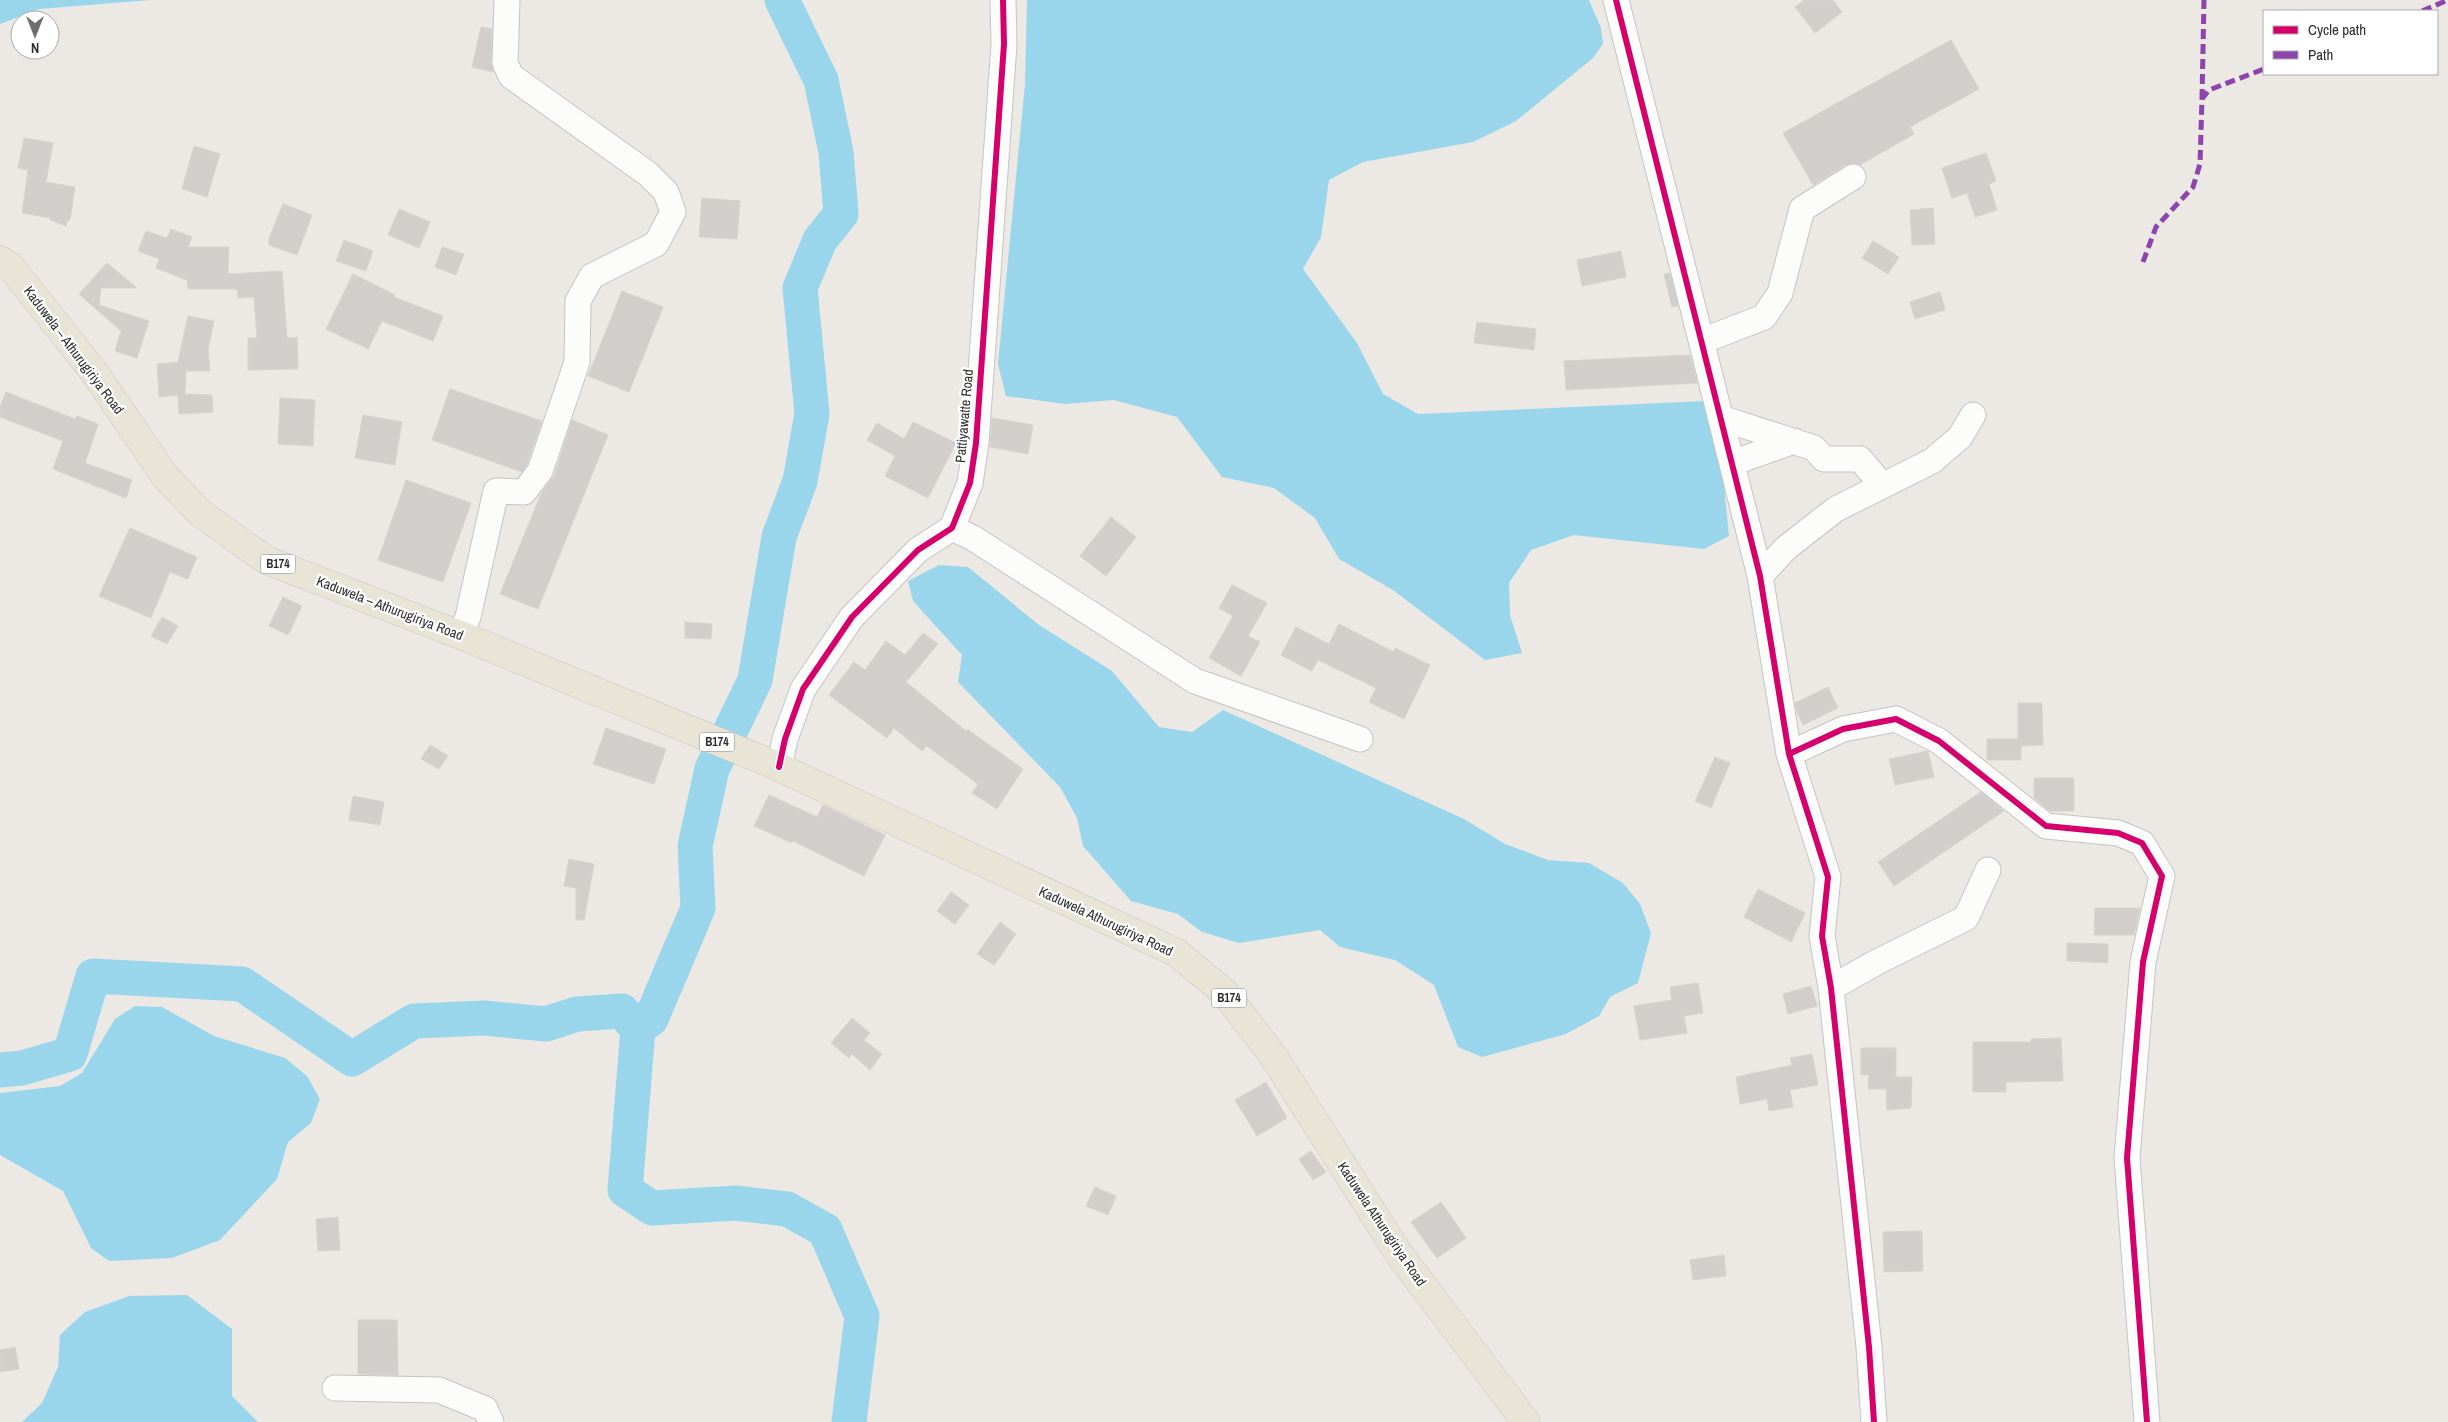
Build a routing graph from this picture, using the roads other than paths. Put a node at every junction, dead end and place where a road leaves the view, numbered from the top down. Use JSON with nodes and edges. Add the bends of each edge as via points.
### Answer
{"nodes":[{"id":1,"x":507,"y":0,"type":"edge"},
{"id":2,"x":1003,"y":0,"type":"edge"},
{"id":3,"x":1616,"y":0,"type":"edge"},
{"id":4,"x":1853,"y":177,"type":"dead end"},
{"id":5,"x":0,"y":260,"type":"edge"},
{"id":6,"x":1702,"y":341,"type":"junction"},
{"id":7,"x":1974,"y":415,"type":"dead end"},
{"id":8,"x":1721,"y":418,"type":"junction"},
{"id":9,"x":1794,"y":442,"type":"junction"},
{"id":10,"x":1732,"y":463,"type":"junction"},
{"id":11,"x":1882,"y":485,"type":"junction"},
{"id":12,"x":952,"y":528,"type":"junction"},
{"id":13,"x":1760,"y":576,"type":"junction"},
{"id":14,"x":460,"y":635,"type":"junction"},
{"id":15,"x":665,"y":721,"type":"joint"},
{"id":16,"x":1360,"y":739,"type":"dead end"},
{"id":17,"x":1788,"y":754,"type":"junction"},
{"id":18,"x":774,"y":765,"type":"junction"},
{"id":19,"x":1988,"y":870,"type":"dead end"},
{"id":20,"x":1831,"y":988,"type":"junction"},
{"id":21,"x":335,"y":1388,"type":"dead end"},
{"id":22,"x":491,"y":1422,"type":"edge"},
{"id":23,"x":1526,"y":1422,"type":"edge"},
{"id":24,"x":1874,"y":1422,"type":"edge"},
{"id":25,"x":2147,"y":1422,"type":"edge"}],
"edges":[{"from":1,"to":14,"type":"street","via":[[505,63],[511,76],[648,174],[666,192],[673,212],[656,244],[592,276],[578,301],[577,362],[540,471],[524,492],[496,492],[468,617]]},
{"from":2,"to":12,"type":"street","name":"Pattiyawatte Road","via":[[1004,44],[976,443],[970,483]]},
{"from":3,"to":6,"type":"street"},
{"from":4,"to":6,"type":"street","via":[[1802,209],[1780,293],[1764,317]]},
{"from":5,"to":14,"type":"main road","name":"Kaduwela – Athurugiriya Road","number":"B174","via":[[10,266],[94,372],[165,476],[199,512],[266,560]]},
{"from":6,"to":8,"type":"street"},
{"from":7,"to":11,"type":"street","via":[[1960,437],[1932,460]]},
{"from":8,"to":9,"type":"street"},
{"from":8,"to":10,"type":"street"},
{"from":9,"to":10,"type":"street"},
{"from":9,"to":11,"type":"street","via":[[1814,448],[1824,459],[1860,459]]},
{"from":10,"to":13,"type":"street"},
{"from":11,"to":13,"type":"street","via":[[1836,509],[1786,548]]},
{"from":12,"to":16,"type":"street","via":[[973,538],[1195,681]]},
{"from":12,"to":18,"type":"street","via":[[918,550],[852,617],[802,690]]},
{"from":13,"to":17,"type":"street"},
{"from":14,"to":15,"type":"main road","name":"Kaduwela – Athurugiriya Road","number":"B174"},
{"from":15,"to":18,"type":"main road","name":"Kaduwela Athurugiriya Road","number":"B174"},
{"from":17,"to":20,"type":"street","via":[[1828,878],[1822,936]]},
{"from":17,"to":25,"type":"street","via":[[1843,729],[1896,719],[1939,741],[2046,826],[2118,833],[2142,843],[2162,876],[2143,962],[2127,1158]]},
{"from":18,"to":23,"type":"main road","name":"Kaduwela Athurugiriya Road","number":"B174","via":[[1177,953],[1224,992],[1272,1054],[1399,1254]]},
{"from":19,"to":20,"type":"street","via":[[1966,918]]},
{"from":20,"to":24,"type":"street"},
{"from":21,"to":22,"type":"street","via":[[439,1390],[485,1409]]}]}
